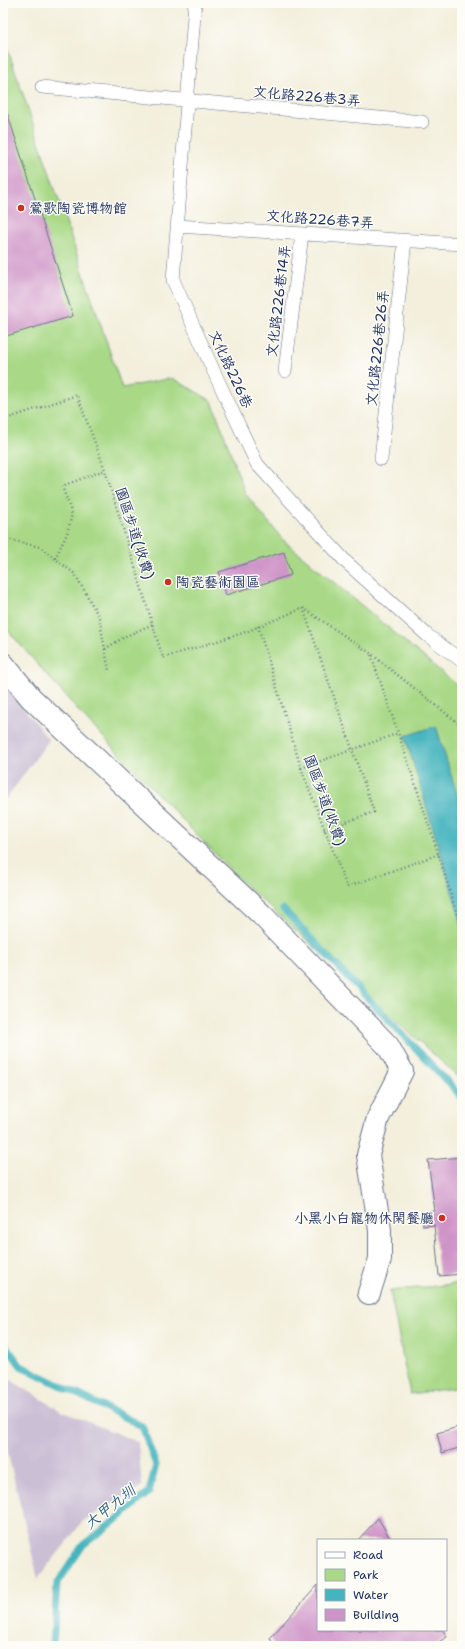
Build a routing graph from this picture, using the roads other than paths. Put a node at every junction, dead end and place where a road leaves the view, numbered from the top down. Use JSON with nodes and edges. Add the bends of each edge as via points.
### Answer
{"nodes":[{"id":1,"x":196,"y":3,"type":"edge"},
{"id":2,"x":42,"y":87,"type":"dead end"},
{"id":3,"x":189,"y":101,"type":"junction"},
{"id":4,"x":422,"y":122,"type":"dead end"},
{"id":5,"x":177,"y":226,"type":"junction"},
{"id":6,"x":302,"y":234,"type":"junction"},
{"id":7,"x":405,"y":241,"type":"junction"},
{"id":8,"x":462,"y":244,"type":"edge"},
{"id":9,"x":285,"y":371,"type":"dead end"},
{"id":10,"x":381,"y":459,"type":"dead end"},
{"id":11,"x":462,"y":661,"type":"edge"},
{"id":12,"x":3,"y":664,"type":"edge"},
{"id":13,"x":369,"y":1293,"type":"dead end"}],
"edges":[{"from":1,"to":3,"type":"lane","name":"文化路226巷"},
{"from":2,"to":3,"type":"lane","name":"文化路226巷3弄"},
{"from":3,"to":4,"type":"lane","name":"文化路226巷3弄"},
{"from":3,"to":5,"type":"lane","name":"文化路226巷"},
{"from":5,"to":6,"type":"lane","name":"文化路226巷7弄"},
{"from":5,"to":11,"type":"lane","name":"文化路226巷","via":[[173,280],[257,464],[346,562],[427,635]]},
{"from":6,"to":7,"type":"lane","name":"文化路226巷7弄"},
{"from":6,"to":9,"type":"lane","name":"文化路226巷14弄"},
{"from":7,"to":8,"type":"lane","name":"文化路226巷7弄"},
{"from":7,"to":10,"type":"lane","name":"文化路226巷26弄"},
{"from":12,"to":13,"type":"street","via":[[30,698],[262,915],[388,1046],[402,1071],[378,1118],[368,1155],[380,1230],[380,1259]]}]}
